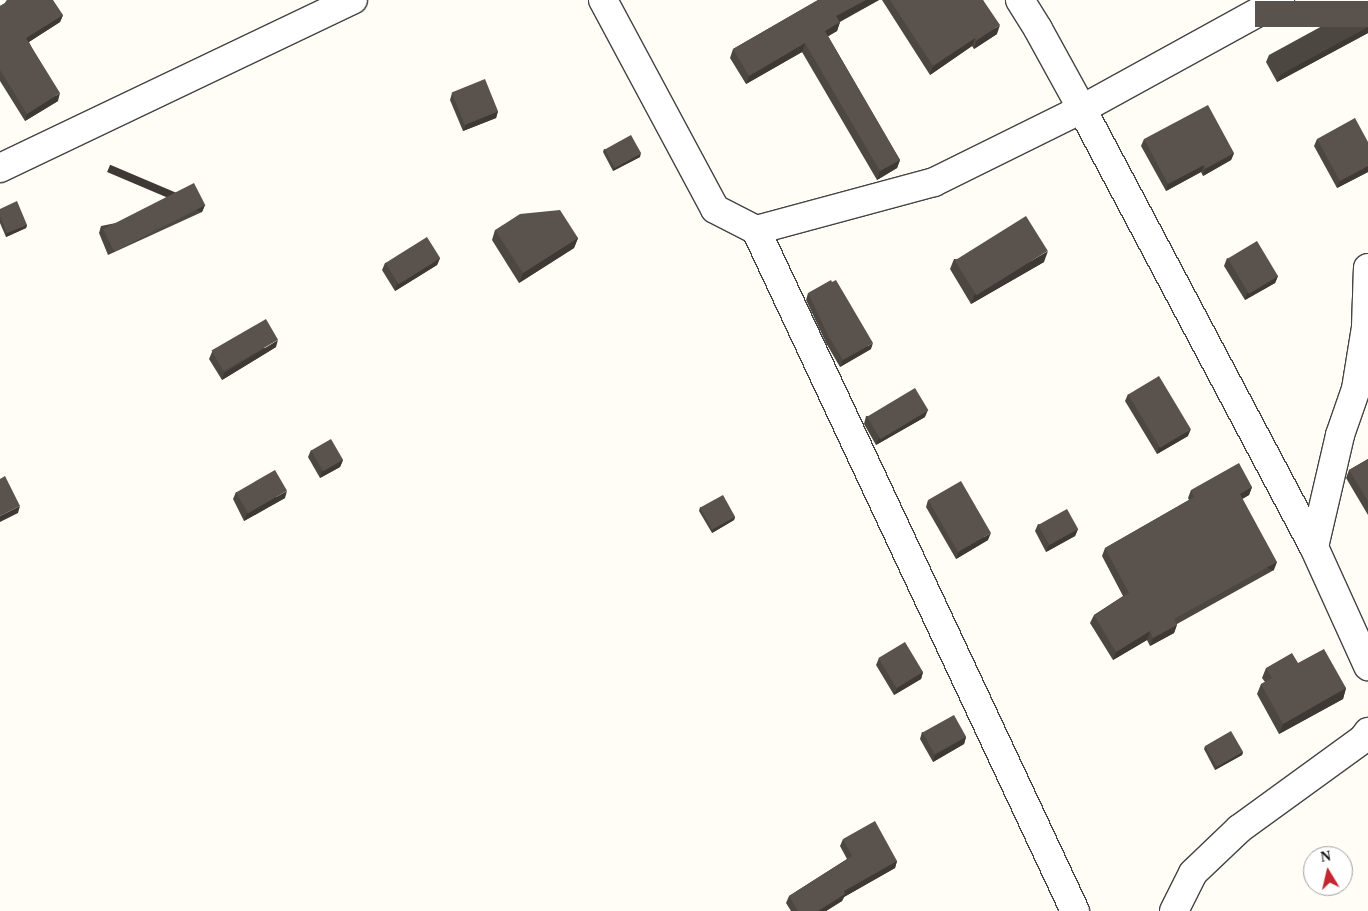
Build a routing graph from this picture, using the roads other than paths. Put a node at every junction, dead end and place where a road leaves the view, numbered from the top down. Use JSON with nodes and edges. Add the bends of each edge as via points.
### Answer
{"nodes":[{"id":1,"x":353,"y":0,"type":"edge"},
{"id":2,"x":603,"y":0,"type":"edge"},
{"id":3,"x":1020,"y":0,"type":"edge"},
{"id":4,"x":1280,"y":0,"type":"edge"},
{"id":5,"x":1082,"y":109,"type":"junction"},
{"id":6,"x":0,"y":168,"type":"edge"},
{"id":7,"x":756,"y":230,"type":"junction"},
{"id":8,"x":1368,"y":268,"type":"edge"},
{"id":9,"x":1314,"y":547,"type":"junction"},
{"id":10,"x":1368,"y":666,"type":"edge"},
{"id":11,"x":1368,"y":732,"type":"edge"},
{"id":12,"x":1075,"y":911,"type":"edge"},
{"id":13,"x":1174,"y":911,"type":"edge"}],
"edges":[{"from":1,"to":6,"type":"street"},
{"from":2,"to":7,"type":"street","via":[[715,209]]},
{"from":3,"to":5,"type":"street"},
{"from":4,"to":5,"type":"street"},
{"from":5,"to":7,"type":"street","via":[[934,182]]},
{"from":5,"to":9,"type":"street"},
{"from":7,"to":12,"type":"street"},
{"from":8,"to":9,"type":"street","via":[[1366,327],[1356,390],[1340,435]]},
{"from":9,"to":10,"type":"street"},
{"from":11,"to":13,"type":"street","via":[[1363,739],[1239,828],[1194,873]]}]}
